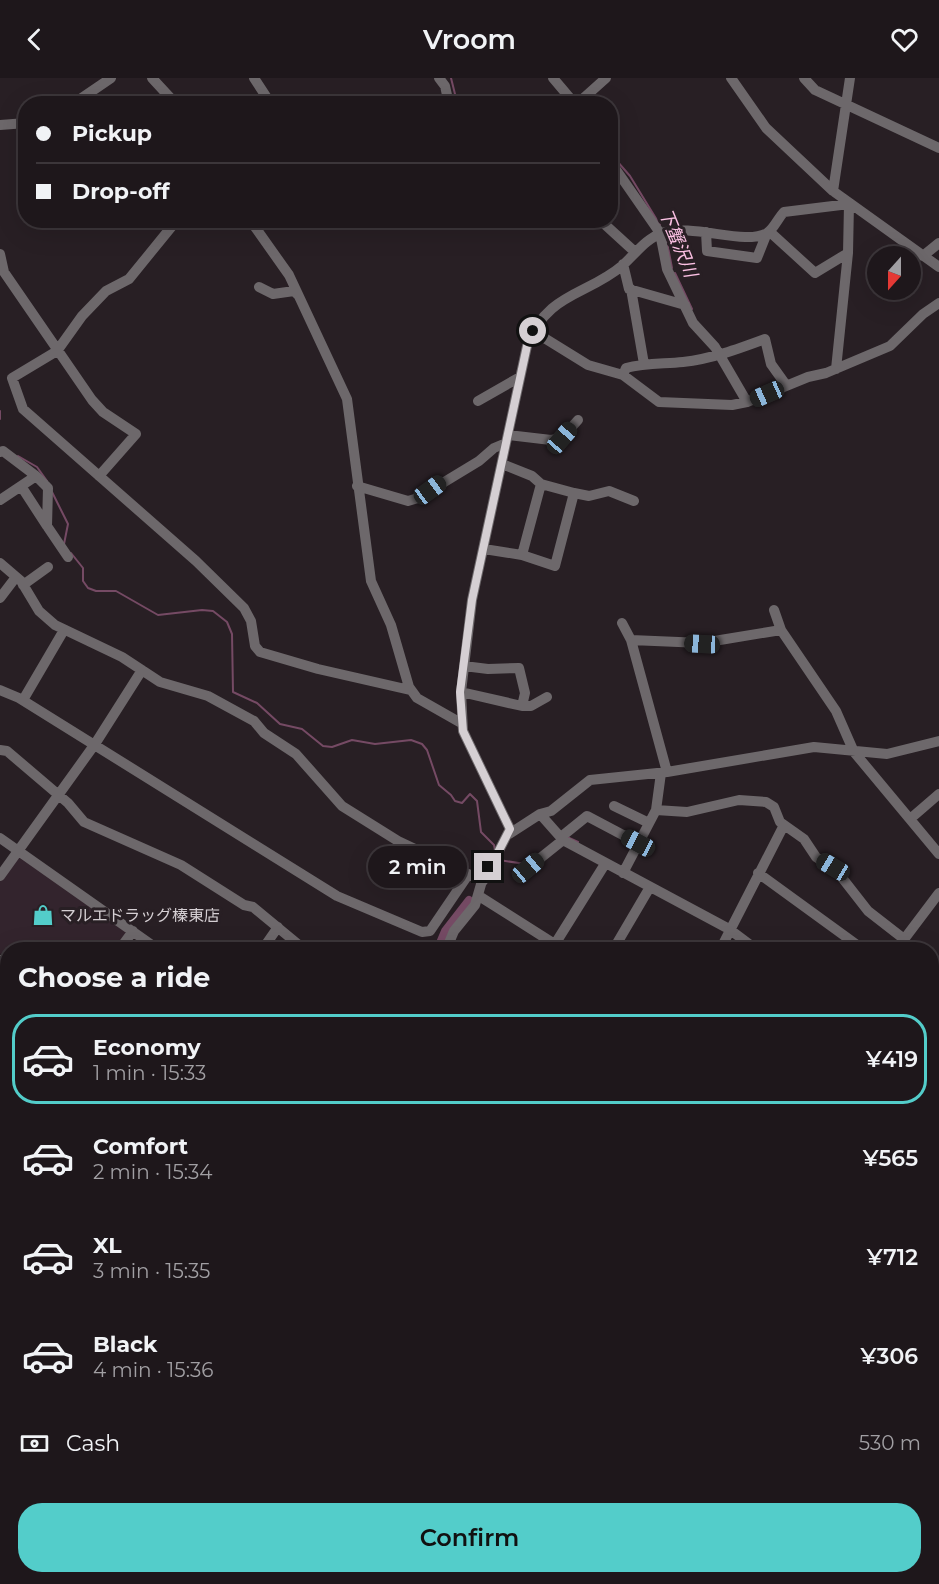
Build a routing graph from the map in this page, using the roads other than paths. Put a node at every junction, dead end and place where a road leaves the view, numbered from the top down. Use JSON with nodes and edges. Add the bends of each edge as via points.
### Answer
{"nodes":[{"id":1,"x":111,"y":78,"type":"edge"},
{"id":2,"x":152,"y":78,"type":"edge"},
{"id":3,"x":254,"y":78,"type":"edge"},
{"id":4,"x":439,"y":78,"type":"edge"},
{"id":5,"x":553,"y":78,"type":"edge"},
{"id":6,"x":606,"y":78,"type":"edge"},
{"id":7,"x":731,"y":78,"type":"edge"},
{"id":8,"x":804,"y":78,"type":"edge"},
{"id":9,"x":850,"y":78,"type":"edge"},
{"id":10,"x":85,"y":96,"type":"edge"},
{"id":11,"x":169,"y":96,"type":"edge"},
{"id":12,"x":266,"y":96,"type":"edge"},
{"id":13,"x":447,"y":96,"type":"edge"},
{"id":14,"x":569,"y":96,"type":"edge"},
{"id":15,"x":585,"y":96,"type":"edge"},
{"id":16,"x":846,"y":104,"type":"junction"},
{"id":17,"x":18,"y":124,"type":"edge"},
{"id":18,"x":0,"y":125,"type":"edge"},
{"id":19,"x":939,"y":148,"type":"edge"},
{"id":20,"x":618,"y":173,"type":"edge"},
{"id":21,"x":833,"y":191,"type":"junction"},
{"id":22,"x":849,"y":204,"type":"junction"},
{"id":23,"x":170,"y":228,"type":"edge"},
{"id":24,"x":256,"y":228,"type":"edge"},
{"id":25,"x":609,"y":228,"type":"edge"},
{"id":26,"x":706,"y":232,"type":"junction"},
{"id":27,"x":769,"y":232,"type":"junction"},
{"id":28,"x":660,"y":233,"type":"junction"},
{"id":29,"x":939,"y":243,"type":"edge"},
{"id":30,"x":635,"y":252,"type":"junction"},
{"id":31,"x":848,"y":253,"type":"junction"},
{"id":32,"x":0,"y":254,"type":"edge"},
{"id":33,"x":923,"y":256,"type":"junction"},
{"id":34,"x":623,"y":264,"type":"junction"},
{"id":35,"x":939,"y":267,"type":"edge"},
{"id":36,"x":259,"y":287,"type":"dead end"},
{"id":37,"x":631,"y":289,"type":"junction"},
{"id":38,"x":298,"y":295,"type":"junction"},
{"id":39,"x":939,"y":303,"type":"edge"},
{"id":40,"x":685,"y":305,"type":"junction"},
{"id":41,"x":533,"y":331,"type":"junction"},
{"id":42,"x":57,"y":351,"type":"junction"},
{"id":43,"x":720,"y":355,"type":"junction"},
{"id":44,"x":644,"y":364,"type":"junction"},
{"id":45,"x":836,"y":369,"type":"junction"},
{"id":46,"x":623,"y":375,"type":"junction"},
{"id":47,"x":520,"y":377,"type":"junction"},
{"id":48,"x":786,"y":385,"type":"junction"},
{"id":49,"x":478,"y":401,"type":"dead end"},
{"id":50,"x":747,"y":402,"type":"junction"},
{"id":51,"x":578,"y":420,"type":"dead end"},
{"id":52,"x":507,"y":439,"type":"junction"},
{"id":53,"x":0,"y":453,"type":"edge"},
{"id":54,"x":502,"y":464,"type":"junction"},
{"id":55,"x":36,"y":476,"type":"junction"},
{"id":56,"x":99,"y":476,"type":"junction"},
{"id":57,"x":541,"y":484,"type":"junction"},
{"id":58,"x":21,"y":486,"type":"junction"},
{"id":59,"x":357,"y":486,"type":"junction"},
{"id":60,"x":574,"y":493,"type":"junction"},
{"id":61,"x":0,"y":500,"type":"edge"},
{"id":62,"x":634,"y":501,"type":"dead end"},
{"id":63,"x":47,"y":526,"type":"junction"},
{"id":64,"x":484,"y":549,"type":"junction"},
{"id":65,"x":522,"y":555,"type":"junction"},
{"id":66,"x":68,"y":557,"type":"dead end"},
{"id":67,"x":0,"y":563,"type":"edge"},
{"id":68,"x":48,"y":567,"type":"dead end"},
{"id":69,"x":20,"y":581,"type":"junction"},
{"id":70,"x":0,"y":598,"type":"edge"},
{"id":71,"x":774,"y":610,"type":"dead end"},
{"id":72,"x":622,"y":623,"type":"dead end"},
{"id":73,"x":64,"y":630,"type":"junction"},
{"id":74,"x":781,"y":630,"type":"junction"},
{"id":75,"x":631,"y":640,"type":"junction"},
{"id":76,"x":464,"y":666,"type":"junction"},
{"id":77,"x":142,"y":669,"type":"junction"},
{"id":78,"x":0,"y":690,"type":"edge"},
{"id":79,"x":410,"y":690,"type":"junction"},
{"id":80,"x":460,"y":692,"type":"junction"},
{"id":81,"x":547,"y":697,"type":"dead end"},
{"id":82,"x":23,"y":700,"type":"junction"},
{"id":83,"x":522,"y":706,"type":"junction"},
{"id":84,"x":461,"y":723,"type":"junction"},
{"id":85,"x":939,"y":741,"type":"edge"},
{"id":86,"x":95,"y":744,"type":"junction"},
{"id":87,"x":0,"y":750,"type":"edge"},
{"id":88,"x":854,"y":752,"type":"junction"},
{"id":89,"x":664,"y":773,"type":"junction"},
{"id":90,"x":939,"y":794,"type":"edge"},
{"id":91,"x":59,"y":796,"type":"junction"},
{"id":92,"x":614,"y":806,"type":"dead end"},
{"id":93,"x":656,"y":810,"type":"junction"},
{"id":94,"x":540,"y":814,"type":"junction"},
{"id":95,"x":910,"y":819,"type":"junction"},
{"id":96,"x":649,"y":823,"type":"junction"},
{"id":97,"x":784,"y":825,"type":"junction"},
{"id":98,"x":508,"y":834,"type":"junction"},
{"id":99,"x":939,"y":836,"type":"edge"},
{"id":100,"x":0,"y":838,"type":"edge"},
{"id":101,"x":562,"y":838,"type":"junction"},
{"id":102,"x":638,"y":843,"type":"junction"},
{"id":103,"x":930,"y":844,"type":"junction"},
{"id":104,"x":19,"y":851,"type":"junction"},
{"id":105,"x":939,"y":854,"type":"edge"},
{"id":106,"x":605,"y":864,"type":"junction"},
{"id":107,"x":528,"y":868,"type":"dead end"},
{"id":108,"x":623,"y":873,"type":"junction"},
{"id":109,"x":758,"y":873,"type":"junction"},
{"id":110,"x":468,"y":875,"type":"junction"},
{"id":111,"x":0,"y":876,"type":"edge"},
{"id":112,"x":483,"y":881,"type":"junction"},
{"id":113,"x":650,"y":887,"type":"junction"},
{"id":114,"x":939,"y":892,"type":"edge"},
{"id":115,"x":479,"y":896,"type":"junction"},
{"id":116,"x":278,"y":927,"type":"junction"},
{"id":117,"x":729,"y":929,"type":"junction"},
{"id":118,"x":133,"y":931,"type":"junction"},
{"id":119,"x":904,"y":939,"type":"junction"},
{"id":120,"x":125,"y":942,"type":"edge"},
{"id":121,"x":148,"y":942,"type":"edge"},
{"id":122,"x":268,"y":942,"type":"edge"},
{"id":123,"x":296,"y":942,"type":"edge"},
{"id":124,"x":449,"y":942,"type":"edge"},
{"id":125,"x":548,"y":942,"type":"edge"},
{"id":126,"x":556,"y":942,"type":"edge"},
{"id":127,"x":618,"y":942,"type":"edge"},
{"id":128,"x":723,"y":942,"type":"edge"},
{"id":129,"x":746,"y":942,"type":"edge"},
{"id":130,"x":853,"y":942,"type":"edge"},
{"id":131,"x":902,"y":942,"type":"edge"}],
"edges":[{"from":1,"to":10,"type":"street"},
{"from":2,"to":11,"type":"street"},
{"from":3,"to":12,"type":"street"},
{"from":4,"to":13,"type":"street"},
{"from":5,"to":14,"type":"street"},
{"from":6,"to":15,"type":"street"},
{"from":7,"to":21,"type":"street","via":[[766,128]]},
{"from":8,"to":16,"type":"street","via":[[815,90]]},
{"from":9,"to":16,"type":"street"},
{"from":16,"to":19,"type":"street"},
{"from":16,"to":21,"type":"street"},
{"from":17,"to":18,"type":"street"},
{"from":20,"to":28,"type":"street"},
{"from":21,"to":22,"type":"street"},
{"from":22,"to":27,"type":"street","via":[[784,212]]},
{"from":22,"to":31,"type":"street"},
{"from":22,"to":33,"type":"street"},
{"from":23,"to":42,"type":"street","via":[[129,279],[106,291],[93,304]]},
{"from":24,"to":38,"type":"street","via":[[284,267]]},
{"from":25,"to":30,"type":"street"},
{"from":26,"to":27,"type":"street","via":[[747,237]]},
{"from":26,"to":27,"type":"street","via":[[707,251],[756,258]]},
{"from":26,"to":28,"type":"street","via":[[690,229]]},
{"from":27,"to":31,"type":"street","via":[[815,273]]},
{"from":28,"to":30,"type":"street"},
{"from":28,"to":40,"type":"street","via":[[667,269]]},
{"from":29,"to":33,"type":"street"},
{"from":30,"to":34,"type":"street"},
{"from":31,"to":45,"type":"street"},
{"from":32,"to":42,"type":"street","via":[[4,272]]},
{"from":33,"to":35,"type":"street"},
{"from":34,"to":37,"type":"street","via":[[626,286]]},
{"from":34,"to":41,"type":"street","via":[[572,293],[547,313]]},
{"from":36,"to":38,"type":"street","via":[[273,294],[294,291]]},
{"from":37,"to":40,"type":"street"},
{"from":37,"to":44,"type":"street"},
{"from":38,"to":59,"type":"street","via":[[347,399]]},
{"from":39,"to":45,"type":"street","via":[[890,346]]},
{"from":40,"to":43,"type":"street","via":[[693,323]]},
{"from":41,"to":46,"type":"street","via":[[588,365]]},
{"from":41,"to":47,"type":"street"},
{"from":42,"to":56,"type":"street","via":[[103,412],[136,434]]},
{"from":42,"to":56,"type":"street","via":[[12,378],[22,409]]},
{"from":43,"to":44,"type":"street"},
{"from":43,"to":48,"type":"street","via":[[765,339],[771,364]]},
{"from":43,"to":50,"type":"street"},
{"from":44,"to":46,"type":"street","via":[[626,368]]},
{"from":45,"to":48,"type":"street"},
{"from":46,"to":50,"type":"street","via":[[659,402]]},
{"from":47,"to":49,"type":"street"},
{"from":47,"to":52,"type":"street"},
{"from":48,"to":50,"type":"street"},
{"from":51,"to":52,"type":"street","via":[[562,438]]},
{"from":52,"to":54,"type":"street"},
{"from":52,"to":59,"type":"street","via":[[418,498],[408,501]]},
{"from":53,"to":55,"type":"street","via":[[14,457]]},
{"from":54,"to":57,"type":"street","via":[[532,476]]},
{"from":54,"to":64,"type":"street"},
{"from":55,"to":58,"type":"street"},
{"from":55,"to":63,"type":"street","via":[[48,488]]},
{"from":56,"to":79,"type":"street","via":[[244,608],[260,652]]},
{"from":57,"to":60,"type":"street"},
{"from":57,"to":65,"type":"street"},
{"from":58,"to":61,"type":"street"},
{"from":58,"to":63,"type":"street"},
{"from":59,"to":79,"type":"street","via":[[370,581],[391,625]]},
{"from":60,"to":62,"type":"street","via":[[589,496],[609,490]]},
{"from":60,"to":65,"type":"street","via":[[555,566]]},
{"from":63,"to":66,"type":"street"},
{"from":64,"to":65,"type":"street"},
{"from":64,"to":76,"type":"street","via":[[472,600]]},
{"from":67,"to":69,"type":"street"},
{"from":68,"to":69,"type":"street"},
{"from":69,"to":70,"type":"street"},
{"from":69,"to":73,"type":"street","via":[[39,611]]},
{"from":71,"to":74,"type":"street"},
{"from":72,"to":75,"type":"street"},
{"from":73,"to":77,"type":"street"},
{"from":73,"to":82,"type":"street"},
{"from":74,"to":75,"type":"street","via":[[702,644]]},
{"from":74,"to":88,"type":"street","via":[[836,711]]},
{"from":75,"to":89,"type":"street"},
{"from":76,"to":80,"type":"street"},
{"from":76,"to":83,"type":"street","via":[[519,668],[525,693]]},
{"from":77,"to":86,"type":"street"},
{"from":77,"to":110,"type":"street","via":[[160,682],[208,696],[254,721],[264,733],[296,754],[342,806],[398,841]]},
{"from":78,"to":82,"type":"street"},
{"from":79,"to":84,"type":"street"},
{"from":80,"to":83,"type":"street"},
{"from":80,"to":84,"type":"street"},
{"from":81,"to":83,"type":"street","via":[[531,706]]},
{"from":82,"to":86,"type":"street"},
{"from":84,"to":98,"type":"street","via":[[510,829]]},
{"from":85,"to":88,"type":"street","via":[[887,754]]},
{"from":86,"to":91,"type":"street"},
{"from":86,"to":110,"type":"street","via":[[337,896],[422,932],[433,929]]},
{"from":87,"to":91,"type":"street"},
{"from":88,"to":89,"type":"street","via":[[814,747]]},
{"from":88,"to":95,"type":"street"},
{"from":89,"to":93,"type":"street"},
{"from":89,"to":94,"type":"street","via":[[590,780],[551,811]]},
{"from":90,"to":95,"type":"street"},
{"from":91,"to":104,"type":"street"},
{"from":91,"to":116,"type":"street","via":[[84,822],[181,865],[253,907]]},
{"from":92,"to":96,"type":"street"},
{"from":93,"to":96,"type":"street"},
{"from":93,"to":97,"type":"street","via":[[687,812],[739,800],[766,802],[774,807]]},
{"from":94,"to":98,"type":"street"},
{"from":94,"to":101,"type":"street"},
{"from":95,"to":103,"type":"street"},
{"from":96,"to":102,"type":"street"},
{"from":97,"to":109,"type":"street"},
{"from":97,"to":119,"type":"street","via":[[797,832],[816,857],[836,870],[868,911]]},
{"from":98,"to":112,"type":"street"},
{"from":99,"to":103,"type":"street"},
{"from":100,"to":104,"type":"street"},
{"from":101,"to":102,"type":"street","via":[[587,816]]},
{"from":101,"to":106,"type":"street"},
{"from":101,"to":107,"type":"street"},
{"from":102,"to":108,"type":"street"},
{"from":103,"to":105,"type":"street"},
{"from":104,"to":111,"type":"street"},
{"from":104,"to":118,"type":"street"},
{"from":106,"to":108,"type":"street"},
{"from":106,"to":126,"type":"street"},
{"from":108,"to":113,"type":"street"},
{"from":109,"to":117,"type":"street"},
{"from":109,"to":130,"type":"street"},
{"from":110,"to":112,"type":"street"},
{"from":112,"to":115,"type":"street"},
{"from":113,"to":117,"type":"street"},
{"from":113,"to":127,"type":"street"},
{"from":114,"to":119,"type":"street"},
{"from":115,"to":124,"type":"street"},
{"from":115,"to":125,"type":"street"},
{"from":116,"to":122,"type":"street"},
{"from":116,"to":123,"type":"street"},
{"from":117,"to":128,"type":"street"},
{"from":117,"to":129,"type":"street"},
{"from":118,"to":120,"type":"street"},
{"from":118,"to":121,"type":"street"},
{"from":119,"to":131,"type":"street"}]}
